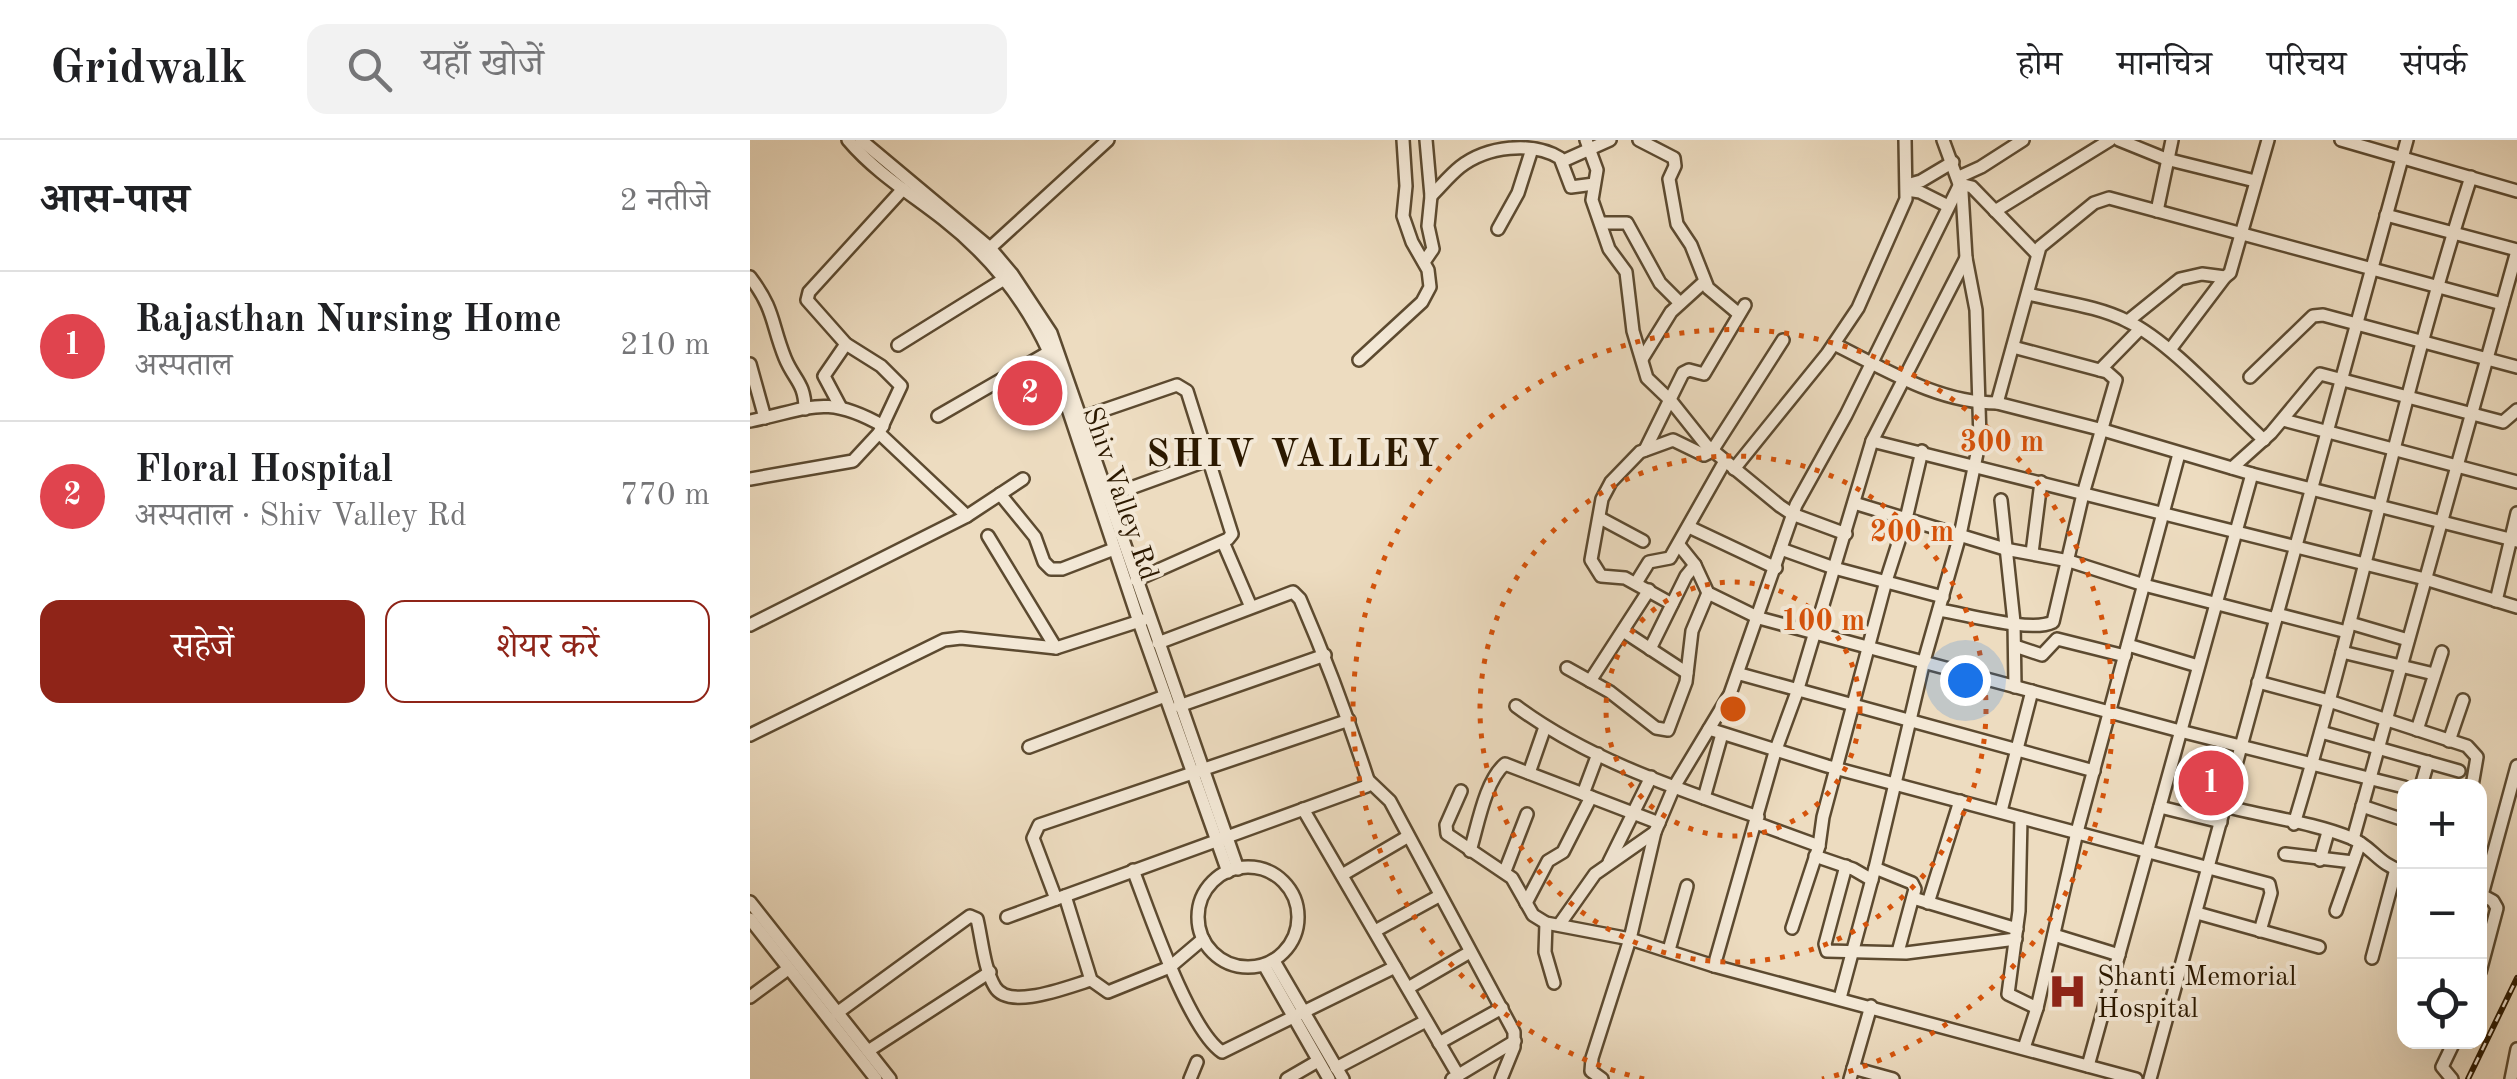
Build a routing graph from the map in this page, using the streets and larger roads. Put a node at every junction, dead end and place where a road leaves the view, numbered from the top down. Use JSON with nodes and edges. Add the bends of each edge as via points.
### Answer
{"nodes":[{"id":1,"x":848,"y":140,"type":"edge"},
{"id":2,"x":861,"y":140,"type":"edge"},
{"id":3,"x":1108,"y":140,"type":"edge"},
{"id":4,"x":1426,"y":140,"type":"edge"},
{"id":5,"x":1610,"y":140,"type":"edge"},
{"id":6,"x":1904,"y":140,"type":"edge"},
{"id":7,"x":1942,"y":140,"type":"edge"},
{"id":8,"x":2023,"y":140,"type":"edge"},
{"id":9,"x":2110,"y":140,"type":"edge"},
{"id":10,"x":2119,"y":140,"type":"edge"},
{"id":11,"x":2172,"y":140,"type":"edge"},
{"id":12,"x":2268,"y":140,"type":"edge"},
{"id":13,"x":2341,"y":140,"type":"edge"},
{"id":14,"x":2407,"y":140,"type":"edge"},
{"id":15,"x":1407,"y":141,"type":"edge"},
{"id":16,"x":1644,"y":141,"type":"edge"},
{"id":17,"x":1588,"y":144,"type":"edge"},
{"id":18,"x":1504,"y":145,"type":"edge"},
{"id":19,"x":1532,"y":149,"type":"junction"},
{"id":20,"x":2403,"y":158,"type":"junction"},
{"id":21,"x":2166,"y":160,"type":"junction"},
{"id":22,"x":1563,"y":161,"type":"junction"},
{"id":23,"x":1947,"y":166,"type":"junction"},
{"id":24,"x":2472,"y":177,"type":"junction"},
{"id":25,"x":1960,"y":181,"type":"junction"},
{"id":26,"x":2255,"y":181,"type":"junction"},
{"id":27,"x":1594,"y":184,"type":"junction"},
{"id":28,"x":903,"y":188,"type":"junction"},
{"id":29,"x":1907,"y":188,"type":"junction"},
{"id":30,"x":2517,"y":191,"type":"edge"},
{"id":31,"x":1431,"y":196,"type":"junction"},
{"id":32,"x":1930,"y":197,"type":"junction"},
{"id":33,"x":1948,"y":206,"type":"junction"},
{"id":34,"x":2158,"y":210,"type":"junction"},
{"id":35,"x":1995,"y":211,"type":"junction"},
{"id":36,"x":2386,"y":215,"type":"junction"},
{"id":37,"x":1602,"y":224,"type":"junction"},
{"id":38,"x":1498,"y":228,"type":"dead end"},
{"id":39,"x":2239,"y":234,"type":"junction"},
{"id":40,"x":2453,"y":234,"type":"junction"},
{"id":41,"x":990,"y":248,"type":"junction"},
{"id":42,"x":2517,"y":250,"type":"edge"},
{"id":43,"x":2037,"y":254,"type":"junction"},
{"id":44,"x":1966,"y":258,"type":"junction"},
{"id":45,"x":1424,"y":262,"type":"junction"},
{"id":46,"x":1651,"y":268,"type":"junction"},
{"id":47,"x":2371,"y":271,"type":"junction"},
{"id":48,"x":1009,"y":276,"type":"junction"},
{"id":49,"x":750,"y":277,"type":"edge"},
{"id":50,"x":2225,"y":277,"type":"junction"},
{"id":51,"x":1627,"y":280,"type":"junction"},
{"id":52,"x":1704,"y":282,"type":"junction"},
{"id":53,"x":2513,"y":282,"type":"edge"},
{"id":54,"x":2438,"y":288,"type":"junction"},
{"id":55,"x":2028,"y":294,"type":"junction"},
{"id":56,"x":1680,"y":303,"type":"junction"},
{"id":57,"x":2502,"y":304,"type":"junction"},
{"id":58,"x":2128,"y":321,"type":"junction"},
{"id":59,"x":2357,"y":323,"type":"junction"},
{"id":60,"x":2140,"y":328,"type":"junction"},
{"id":61,"x":1783,"y":340,"type":"dead end"},
{"id":62,"x":2423,"y":341,"type":"junction"},
{"id":63,"x":846,"y":344,"type":"junction"},
{"id":64,"x":1834,"y":344,"type":"junction"},
{"id":65,"x":898,"y":345,"type":"dead end"},
{"id":66,"x":2172,"y":346,"type":"dead end"},
{"id":67,"x":2013,"y":348,"type":"junction"},
{"id":68,"x":1049,"y":352,"type":"junction"},
{"id":69,"x":2487,"y":358,"type":"junction"},
{"id":70,"x":1642,"y":359,"type":"junction"},
{"id":71,"x":1359,"y":360,"type":"dead end"},
{"id":72,"x":1872,"y":362,"type":"junction"},
{"id":73,"x":750,"y":364,"type":"edge"},
{"id":74,"x":2517,"y":367,"type":"edge"},
{"id":75,"x":2100,"y":370,"type":"junction"},
{"id":76,"x":2250,"y":378,"type":"dead end"},
{"id":77,"x":2342,"y":378,"type":"junction"},
{"id":78,"x":1906,"y":379,"type":"junction"},
{"id":79,"x":2408,"y":396,"type":"junction"},
{"id":80,"x":1671,"y":400,"type":"junction"},
{"id":81,"x":1980,"y":403,"type":"junction"},
{"id":82,"x":1997,"y":403,"type":"junction"},
{"id":83,"x":840,"y":406,"type":"junction"},
{"id":84,"x":805,"y":410,"type":"junction"},
{"id":85,"x":2517,"y":410,"type":"edge"},
{"id":86,"x":2471,"y":414,"type":"junction"},
{"id":87,"x":938,"y":416,"type":"dead end"},
{"id":88,"x":765,"y":418,"type":"junction"},
{"id":89,"x":1076,"y":419,"type":"junction"},
{"id":90,"x":2283,"y":420,"type":"junction"},
{"id":91,"x":750,"y":421,"type":"edge"},
{"id":92,"x":881,"y":430,"type":"junction"},
{"id":93,"x":2103,"y":430,"type":"junction"},
{"id":94,"x":2327,"y":432,"type":"junction"},
{"id":95,"x":2264,"y":440,"type":"junction"},
{"id":96,"x":1872,"y":441,"type":"junction"},
{"id":97,"x":1645,"y":450,"type":"junction"},
{"id":98,"x":1712,"y":451,"type":"junction"},
{"id":99,"x":1922,"y":451,"type":"junction"},
{"id":100,"x":2393,"y":451,"type":"junction"},
{"id":101,"x":2179,"y":454,"type":"junction"},
{"id":102,"x":1208,"y":460,"type":"junction"},
{"id":103,"x":1975,"y":464,"type":"junction"},
{"id":104,"x":1729,"y":465,"type":"junction"},
{"id":105,"x":2457,"y":466,"type":"junction"},
{"id":106,"x":2232,"y":468,"type":"junction"},
{"id":107,"x":2252,"y":474,"type":"junction"},
{"id":108,"x":750,"y":479,"type":"edge"},
{"id":109,"x":1023,"y":479,"type":"dead end"},
{"id":110,"x":2042,"y":482,"type":"junction"},
{"id":111,"x":2517,"y":482,"type":"edge"},
{"id":112,"x":2311,"y":490,"type":"junction"},
{"id":113,"x":1000,"y":494,"type":"junction"},
{"id":114,"x":2084,"y":494,"type":"junction"},
{"id":115,"x":1106,"y":497,"type":"junction"},
{"id":116,"x":2001,"y":500,"type":"dead end"},
{"id":117,"x":1854,"y":504,"type":"junction"},
{"id":118,"x":2380,"y":505,"type":"junction"},
{"id":119,"x":2517,"y":513,"type":"edge"},
{"id":120,"x":1792,"y":514,"type":"junction"},
{"id":121,"x":2162,"y":515,"type":"junction"},
{"id":122,"x":967,"y":516,"type":"junction"},
{"id":123,"x":1600,"y":518,"type":"junction"},
{"id":124,"x":1906,"y":519,"type":"junction"},
{"id":125,"x":2442,"y":520,"type":"junction"},
{"id":126,"x":1689,"y":526,"type":"junction"},
{"id":127,"x":2234,"y":531,"type":"junction"},
{"id":128,"x":1846,"y":534,"type":"junction"},
{"id":129,"x":1960,"y":535,"type":"junction"},
{"id":130,"x":988,"y":536,"type":"dead end"},
{"id":131,"x":2514,"y":541,"type":"edge"},
{"id":132,"x":1222,"y":542,"type":"junction"},
{"id":133,"x":1643,"y":542,"type":"dead end"},
{"id":134,"x":1679,"y":545,"type":"junction"},
{"id":135,"x":2296,"y":546,"type":"junction"},
{"id":136,"x":1114,"y":549,"type":"junction"},
{"id":137,"x":2005,"y":549,"type":"junction"},
{"id":138,"x":1781,"y":550,"type":"junction"},
{"id":139,"x":2032,"y":553,"type":"junction"},
{"id":140,"x":2069,"y":561,"type":"junction"},
{"id":141,"x":2366,"y":564,"type":"junction"},
{"id":142,"x":1695,"y":565,"type":"junction"},
{"id":143,"x":1776,"y":568,"type":"junction"},
{"id":144,"x":1834,"y":568,"type":"junction"},
{"id":145,"x":2425,"y":579,"type":"junction"},
{"id":146,"x":1136,"y":580,"type":"junction"},
{"id":147,"x":1886,"y":581,"type":"junction"},
{"id":148,"x":1636,"y":583,"type":"junction"},
{"id":149,"x":2144,"y":585,"type":"junction"},
{"id":150,"x":1648,"y":590,"type":"junction"},
{"id":151,"x":1708,"y":593,"type":"junction"},
{"id":152,"x":2496,"y":601,"type":"junction"},
{"id":153,"x":1941,"y":603,"type":"junction"},
{"id":154,"x":2214,"y":603,"type":"junction"},
{"id":155,"x":1672,"y":604,"type":"junction"},
{"id":156,"x":1251,"y":607,"type":"junction"},
{"id":157,"x":2517,"y":607,"type":"edge"},
{"id":158,"x":2276,"y":617,"type":"junction"},
{"id":159,"x":1759,"y":618,"type":"junction"},
{"id":160,"x":1144,"y":620,"type":"junction"},
{"id":161,"x":2014,"y":622,"type":"junction"},
{"id":162,"x":750,"y":625,"type":"edge"},
{"id":163,"x":2349,"y":627,"type":"junction"},
{"id":164,"x":1622,"y":630,"type":"junction"},
{"id":165,"x":1814,"y":634,"type":"junction"},
{"id":166,"x":2408,"y":640,"type":"junction"},
{"id":167,"x":1158,"y":643,"type":"junction"},
{"id":168,"x":2014,"y":646,"type":"junction"},
{"id":169,"x":1868,"y":647,"type":"junction"},
{"id":170,"x":1056,"y":648,"type":"junction"},
{"id":171,"x":1650,"y":649,"type":"junction"},
{"id":172,"x":2126,"y":651,"type":"junction"},
{"id":173,"x":2342,"y":652,"type":"junction"},
{"id":174,"x":2442,"y":652,"type":"dead end"},
{"id":175,"x":1324,"y":656,"type":"junction"},
{"id":176,"x":1924,"y":661,"type":"junction"},
{"id":177,"x":2198,"y":666,"type":"junction"},
{"id":178,"x":2401,"y":666,"type":"junction"},
{"id":179,"x":1567,"y":668,"type":"dead end"},
{"id":180,"x":1687,"y":672,"type":"junction"},
{"id":181,"x":1740,"y":674,"type":"junction"},
{"id":182,"x":2434,"y":674,"type":"junction"},
{"id":183,"x":1590,"y":680,"type":"junction"},
{"id":184,"x":2258,"y":682,"type":"junction"},
{"id":185,"x":2015,"y":687,"type":"junction"},
{"id":186,"x":2032,"y":691,"type":"junction"},
{"id":187,"x":1797,"y":692,"type":"junction"},
{"id":188,"x":1165,"y":696,"type":"junction"},
{"id":189,"x":2463,"y":700,"type":"dead end"},
{"id":190,"x":2329,"y":701,"type":"junction"},
{"id":191,"x":1179,"y":706,"type":"junction"},
{"id":192,"x":1516,"y":706,"type":"dead end"},
{"id":193,"x":1853,"y":707,"type":"junction"},
{"id":194,"x":2110,"y":711,"type":"junction"},
{"id":195,"x":1349,"y":720,"type":"junction"},
{"id":196,"x":2386,"y":720,"type":"junction"},
{"id":197,"x":1910,"y":723,"type":"junction"},
{"id":198,"x":1544,"y":727,"type":"junction"},
{"id":199,"x":1709,"y":729,"type":"junction"},
{"id":200,"x":2416,"y":730,"type":"junction"},
{"id":201,"x":2180,"y":731,"type":"junction"},
{"id":202,"x":2321,"y":732,"type":"junction"},
{"id":203,"x":1722,"y":734,"type":"junction"},
{"id":204,"x":750,"y":735,"type":"edge"},
{"id":205,"x":2450,"y":741,"type":"junction"},
{"id":206,"x":1029,"y":747,"type":"dead end"},
{"id":207,"x":2241,"y":747,"type":"junction"},
{"id":208,"x":2378,"y":748,"type":"junction"},
{"id":209,"x":2017,"y":750,"type":"junction"},
{"id":210,"x":1775,"y":752,"type":"junction"},
{"id":211,"x":1598,"y":754,"type":"junction"},
{"id":212,"x":2428,"y":762,"type":"junction"},
{"id":213,"x":2312,"y":765,"type":"junction"},
{"id":214,"x":2517,"y":766,"type":"edge"},
{"id":215,"x":1836,"y":769,"type":"junction"},
{"id":216,"x":1196,"y":771,"type":"junction"},
{"id":217,"x":2094,"y":771,"type":"junction"},
{"id":218,"x":2459,"y":771,"type":"dead end"},
{"id":219,"x":1529,"y":773,"type":"junction"},
{"id":220,"x":1651,"y":777,"type":"junction"},
{"id":221,"x":2370,"y":778,"type":"junction"},
{"id":222,"x":2423,"y":779,"type":"edge"},
{"id":223,"x":2474,"y":779,"type":"edge"},
{"id":224,"x":1368,"y":780,"type":"junction"},
{"id":225,"x":1895,"y":782,"type":"junction"},
{"id":226,"x":2397,"y":785,"type":"edge"},
{"id":227,"x":1674,"y":787,"type":"junction"},
{"id":228,"x":1461,"y":791,"type":"dead end"},
{"id":229,"x":1587,"y":795,"type":"junction"},
{"id":230,"x":1704,"y":798,"type":"junction"},
{"id":231,"x":1960,"y":802,"type":"junction"},
{"id":232,"x":2224,"y":806,"type":"junction"},
{"id":233,"x":2362,"y":806,"type":"junction"},
{"id":234,"x":2160,"y":807,"type":"junction"},
{"id":235,"x":1304,"y":809,"type":"junction"},
{"id":236,"x":2000,"y":811,"type":"junction"},
{"id":237,"x":1632,"y":813,"type":"junction"},
{"id":238,"x":1527,"y":814,"type":"dead end"},
{"id":239,"x":2021,"y":818,"type":"junction"},
{"id":240,"x":2397,"y":818,"type":"edge"},
{"id":241,"x":1757,"y":820,"type":"junction"},
{"id":242,"x":2221,"y":822,"type":"junction"},
{"id":243,"x":2294,"y":824,"type":"junction"},
{"id":244,"x":1657,"y":827,"type":"junction"},
{"id":245,"x":2078,"y":832,"type":"junction"},
{"id":246,"x":2328,"y":832,"type":"junction"},
{"id":247,"x":1407,"y":837,"type":"junction"},
{"id":248,"x":1219,"y":838,"type":"junction"},
{"id":249,"x":2356,"y":841,"type":"junction"},
{"id":250,"x":1470,"y":851,"type":"junction"},
{"id":251,"x":1817,"y":851,"type":"junction"},
{"id":252,"x":2148,"y":852,"type":"junction"},
{"id":253,"x":2285,"y":854,"type":"dead end"},
{"id":254,"x":2320,"y":860,"type":"junction"},
{"id":255,"x":1609,"y":862,"type":"junction"},
{"id":256,"x":2353,"y":862,"type":"junction"},
{"id":257,"x":1846,"y":866,"type":"junction"},
{"id":258,"x":2210,"y":868,"type":"junction"},
{"id":259,"x":1133,"y":870,"type":"junction"},
{"id":260,"x":1233,"y":870,"type":"junction"},
{"id":261,"x":2397,"y":870,"type":"edge"},
{"id":262,"x":1504,"y":871,"type":"junction"},
{"id":263,"x":2487,"y":873,"type":"edge"},
{"id":264,"x":1874,"y":874,"type":"junction"},
{"id":265,"x":1342,"y":875,"type":"junction"},
{"id":266,"x":2397,"y":880,"type":"edge"},
{"id":267,"x":1687,"y":886,"type":"dead end"},
{"id":268,"x":1439,"y":896,"type":"junction"},
{"id":269,"x":1060,"y":897,"type":"junction"},
{"id":270,"x":1913,"y":898,"type":"junction"},
{"id":271,"x":2487,"y":898,"type":"edge"},
{"id":272,"x":750,"y":902,"type":"edge"},
{"id":273,"x":1526,"y":903,"type":"junction"},
{"id":274,"x":1928,"y":903,"type":"junction"},
{"id":275,"x":2336,"y":911,"type":"dead end"},
{"id":276,"x":2197,"y":912,"type":"junction"},
{"id":277,"x":1007,"y":917,"type":"dead end"},
{"id":278,"x":751,"y":923,"type":"edge"},
{"id":279,"x":1552,"y":924,"type":"junction"},
{"id":280,"x":1792,"y":928,"type":"dead end"},
{"id":281,"x":2260,"y":930,"type":"junction"},
{"id":282,"x":1375,"y":932,"type":"junction"},
{"id":283,"x":2017,"y":934,"type":"junction"},
{"id":284,"x":2054,"y":935,"type":"junction"},
{"id":285,"x":1202,"y":939,"type":"junction"},
{"id":286,"x":1630,"y":939,"type":"junction"},
{"id":287,"x":2487,"y":944,"type":"edge"},
{"id":288,"x":2319,"y":947,"type":"dead end"},
{"id":289,"x":1669,"y":950,"type":"junction"},
{"id":290,"x":1470,"y":952,"type":"junction"},
{"id":291,"x":1852,"y":952,"type":"junction"},
{"id":292,"x":1898,"y":952,"type":"junction"},
{"id":293,"x":2120,"y":955,"type":"junction"},
{"id":294,"x":2372,"y":958,"type":"dead end"},
{"id":295,"x":1269,"y":963,"type":"junction"},
{"id":296,"x":1170,"y":966,"type":"junction"},
{"id":297,"x":1714,"y":966,"type":"junction"},
{"id":298,"x":1395,"y":967,"type":"junction"},
{"id":299,"x":788,"y":969,"type":"junction"},
{"id":300,"x":990,"y":972,"type":"junction"},
{"id":301,"x":1091,"y":980,"type":"junction"},
{"id":302,"x":1554,"y":983,"type":"dead end"},
{"id":303,"x":1408,"y":988,"type":"junction"},
{"id":304,"x":750,"y":997,"type":"edge"},
{"id":305,"x":1840,"y":998,"type":"junction"},
{"id":306,"x":1871,"y":1006,"type":"junction"},
{"id":307,"x":1502,"y":1008,"type":"junction"},
{"id":308,"x":2037,"y":1008,"type":"junction"},
{"id":309,"x":1297,"y":1012,"type":"junction"},
{"id":310,"x":837,"y":1013,"type":"junction"},
{"id":311,"x":1426,"y":1021,"type":"junction"},
{"id":312,"x":1515,"y":1040,"type":"junction"},
{"id":313,"x":1440,"y":1043,"type":"junction"},
{"id":314,"x":2024,"y":1048,"type":"junction"},
{"id":315,"x":2450,"y":1049,"type":"edge"},
{"id":316,"x":2517,"y":1049,"type":"edge"},
{"id":317,"x":868,"y":1050,"type":"junction"},
{"id":318,"x":1318,"y":1061,"type":"junction"},
{"id":319,"x":1197,"y":1062,"type":"dead end"},
{"id":320,"x":2088,"y":1066,"type":"junction"},
{"id":321,"x":1852,"y":1074,"type":"edge"},
{"id":322,"x":1336,"y":1075,"type":"edge"},
{"id":323,"x":1593,"y":1076,"type":"edge"},
{"id":324,"x":868,"y":1077,"type":"edge"},
{"id":325,"x":1455,"y":1077,"type":"edge"},
{"id":326,"x":2445,"y":1077,"type":"edge"},
{"id":327,"x":890,"y":1079,"type":"edge"},
{"id":328,"x":1190,"y":1079,"type":"edge"},
{"id":329,"x":1287,"y":1079,"type":"edge"},
{"id":330,"x":1501,"y":1079,"type":"edge"},
{"id":331,"x":1892,"y":1079,"type":"edge"},
{"id":332,"x":2136,"y":1079,"type":"edge"},
{"id":333,"x":2150,"y":1079,"type":"edge"},
{"id":334,"x":2511,"y":1079,"type":"edge"}],
"edges":[{"from":1,"to":28,"type":"street","name":"Shiv Valley Rd"},
{"from":2,"to":41,"type":"street","name":"Shiv Valley Rd"},
{"from":3,"to":41,"type":"street"},
{"from":4,"to":31,"type":"street"},
{"from":5,"to":17,"type":"street"},
{"from":6,"to":29,"type":"street"},
{"from":7,"to":23,"type":"street"},
{"from":8,"to":25,"type":"street"},
{"from":9,"to":35,"type":"street"},
{"from":10,"to":21,"type":"street"},
{"from":11,"to":21,"type":"street"},
{"from":12,"to":26,"type":"street"},
{"from":13,"to":20,"type":"street"},
{"from":14,"to":20,"type":"street"},
{"from":15,"to":45,"type":"street","via":[[1403,216]]},
{"from":16,"to":52,"type":"street","via":[[1676,161],[1670,180],[1674,214]]},
{"from":17,"to":22,"type":"street"},
{"from":17,"to":27,"type":"street","via":[[1597,170]]},
{"from":18,"to":19,"type":"street"},
{"from":18,"to":31,"type":"street","via":[[1469,162]]},
{"from":19,"to":22,"type":"street"},
{"from":19,"to":38,"type":"street"},
{"from":20,"to":24,"type":"street"},
{"from":20,"to":36,"type":"street"},
{"from":21,"to":26,"type":"street"},
{"from":21,"to":34,"type":"street"},
{"from":22,"to":27,"type":"street","via":[[1569,186]]},
{"from":23,"to":25,"type":"street"},
{"from":23,"to":29,"type":"street"},
{"from":23,"to":32,"type":"street"},
{"from":24,"to":30,"type":"street"},
{"from":24,"to":40,"type":"street"},
{"from":25,"to":33,"type":"street"},
{"from":25,"to":35,"type":"street"},
{"from":25,"to":44,"type":"street"},
{"from":26,"to":39,"type":"street"},
{"from":27,"to":37,"type":"street","via":[[1592,200]]},
{"from":28,"to":48,"type":"street","name":"Shiv Valley Rd"},
{"from":28,"to":63,"type":"street","via":[[808,296]]},
{"from":29,"to":32,"type":"street"},
{"from":29,"to":64,"type":"street","via":[[1858,308]]},
{"from":31,"to":45,"type":"street","via":[[1433,249]]},
{"from":32,"to":33,"type":"street"},
{"from":33,"to":72,"type":"street"},
{"from":34,"to":39,"type":"street"},
{"from":34,"to":43,"type":"street","via":[[2102,200],[2054,232]]},
{"from":35,"to":43,"type":"street"},
{"from":36,"to":40,"type":"street"},
{"from":36,"to":47,"type":"street"},
{"from":37,"to":46,"type":"street","via":[[1626,223]]},
{"from":37,"to":51,"type":"street"},
{"from":39,"to":47,"type":"street"},
{"from":39,"to":50,"type":"street"},
{"from":40,"to":42,"type":"street"},
{"from":40,"to":54,"type":"street"},
{"from":41,"to":48,"type":"street","name":"Shiv Valley Rd"},
{"from":42,"to":53,"type":"street"},
{"from":43,"to":55,"type":"street"},
{"from":44,"to":78,"type":"street"},
{"from":44,"to":81,"type":"street"},
{"from":45,"to":71,"type":"street","via":[[1431,280],[1422,302]]},
{"from":46,"to":51,"type":"street"},
{"from":46,"to":56,"type":"street"},
{"from":47,"to":54,"type":"street"},
{"from":47,"to":59,"type":"street"},
{"from":48,"to":65,"type":"street"},
{"from":48,"to":68,"type":"street","name":"Shiv Valley Rd"},
{"from":48,"to":89,"type":"street","name":"Shiv Valley Rd","via":[[1051,333]]},
{"from":49,"to":84,"type":"street","via":[[771,307],[785,359],[805,392]]},
{"from":50,"to":58,"type":"street","via":[[2180,278]]},
{"from":50,"to":66,"type":"street"},
{"from":51,"to":70,"type":"street"},
{"from":52,"to":56,"type":"street"},
{"from":52,"to":80,"type":"street","via":[[1742,310],[1707,370],[1682,373]]},
{"from":53,"to":57,"type":"street"},
{"from":54,"to":57,"type":"street"},
{"from":54,"to":62,"type":"street"},
{"from":55,"to":58,"type":"street"},
{"from":55,"to":67,"type":"street"},
{"from":56,"to":70,"type":"street"},
{"from":57,"to":69,"type":"street"},
{"from":58,"to":60,"type":"street"},
{"from":59,"to":62,"type":"street"},
{"from":59,"to":76,"type":"street","via":[[2313,316]]},
{"from":59,"to":77,"type":"street"},
{"from":60,"to":75,"type":"street"},
{"from":60,"to":95,"type":"street"},
{"from":61,"to":98,"type":"street"},
{"from":62,"to":69,"type":"street"},
{"from":62,"to":79,"type":"street"},
{"from":63,"to":83,"type":"street","via":[[824,376]]},
{"from":63,"to":92,"type":"street","via":[[901,386]]},
{"from":64,"to":72,"type":"street"},
{"from":64,"to":104,"type":"street"},
{"from":67,"to":75,"type":"street"},
{"from":67,"to":82,"type":"street"},
{"from":68,"to":87,"type":"street"},
{"from":68,"to":89,"type":"street","name":"Shiv Valley Rd"},
{"from":69,"to":74,"type":"street"},
{"from":69,"to":86,"type":"street"},
{"from":70,"to":80,"type":"street","via":[[1647,378]]},
{"from":72,"to":78,"type":"street"},
{"from":72,"to":120,"type":"street"},
{"from":73,"to":88,"type":"street"},
{"from":75,"to":93,"type":"street","via":[[2116,380]]},
{"from":77,"to":79,"type":"street"},
{"from":77,"to":90,"type":"street","via":[[2315,377]]},
{"from":77,"to":94,"type":"street"},
{"from":78,"to":81,"type":"street"},
{"from":78,"to":96,"type":"street"},
{"from":79,"to":86,"type":"street"},
{"from":79,"to":100,"type":"street"},
{"from":80,"to":97,"type":"street"},
{"from":80,"to":98,"type":"street"},
{"from":81,"to":82,"type":"street"},
{"from":81,"to":103,"type":"street"},
{"from":82,"to":93,"type":"street"},
{"from":83,"to":84,"type":"street"},
{"from":83,"to":92,"type":"street"},
{"from":84,"to":88,"type":"street"},
{"from":85,"to":86,"type":"street","via":[[2504,422]]},
{"from":86,"to":105,"type":"street"},
{"from":88,"to":91,"type":"street"},
{"from":89,"to":102,"type":"street","via":[[1181,386]]},
{"from":89,"to":115,"type":"street","name":"Shiv Valley Rd"},
{"from":89,"to":136,"type":"street","name":"Shiv Valley Rd"},
{"from":90,"to":94,"type":"street"},
{"from":90,"to":95,"type":"street"},
{"from":92,"to":108,"type":"street","via":[[853,461]]},
{"from":92,"to":122,"type":"street"},
{"from":93,"to":101,"type":"street"},
{"from":93,"to":114,"type":"street"},
{"from":94,"to":100,"type":"street"},
{"from":94,"to":112,"type":"street"},
{"from":95,"to":106,"type":"street"},
{"from":96,"to":99,"type":"street"},
{"from":96,"to":117,"type":"street"},
{"from":97,"to":98,"type":"street","via":[[1673,440],[1704,455]]},
{"from":97,"to":123,"type":"street","via":[[1605,492]]},
{"from":98,"to":104,"type":"street"},
{"from":99,"to":103,"type":"street"},
{"from":99,"to":124,"type":"street"},
{"from":100,"to":105,"type":"street"},
{"from":100,"to":118,"type":"street"},
{"from":101,"to":106,"type":"street"},
{"from":101,"to":121,"type":"street"},
{"from":102,"to":115,"type":"street"},
{"from":102,"to":132,"type":"street","via":[[1232,530]]},
{"from":103,"to":110,"type":"street"},
{"from":103,"to":129,"type":"street"},
{"from":104,"to":120,"type":"street"},
{"from":104,"to":126,"type":"street"},
{"from":105,"to":111,"type":"street"},
{"from":105,"to":125,"type":"street"},
{"from":106,"to":107,"type":"street"},
{"from":107,"to":112,"type":"street"},
{"from":107,"to":127,"type":"street"},
{"from":109,"to":113,"type":"street"},
{"from":110,"to":114,"type":"street"},
{"from":110,"to":139,"type":"street"},
{"from":112,"to":118,"type":"street"},
{"from":112,"to":135,"type":"street"},
{"from":113,"to":122,"type":"street"},
{"from":113,"to":136,"type":"street","via":[[1051,569]]},
{"from":114,"to":121,"type":"street"},
{"from":114,"to":140,"type":"street"},
{"from":115,"to":146,"type":"street","name":"Shiv Valley Rd"},
{"from":116,"to":137,"type":"street"},
{"from":117,"to":124,"type":"street"},
{"from":117,"to":128,"type":"street"},
{"from":118,"to":125,"type":"street"},
{"from":118,"to":141,"type":"street"},
{"from":119,"to":131,"type":"street"},
{"from":120,"to":128,"type":"street"},
{"from":120,"to":138,"type":"street"},
{"from":121,"to":127,"type":"street"},
{"from":121,"to":149,"type":"street"},
{"from":122,"to":162,"type":"street"},
{"from":123,"to":133,"type":"street"},
{"from":123,"to":148,"type":"street","via":[[1591,550],[1594,568],[1601,576]]},
{"from":124,"to":129,"type":"street"},
{"from":124,"to":147,"type":"street"},
{"from":125,"to":131,"type":"street"},
{"from":125,"to":145,"type":"street"},
{"from":126,"to":134,"type":"street"},
{"from":126,"to":143,"type":"street"},
{"from":127,"to":135,"type":"street"},
{"from":127,"to":154,"type":"street"},
{"from":128,"to":144,"type":"street"},
{"from":129,"to":137,"type":"street"},
{"from":129,"to":153,"type":"street"},
{"from":130,"to":170,"type":"street"},
{"from":131,"to":152,"type":"street"},
{"from":132,"to":146,"type":"street"},
{"from":132,"to":156,"type":"street"},
{"from":134,"to":142,"type":"street"},
{"from":134,"to":148,"type":"street","via":[[1667,560],[1648,562]]},
{"from":135,"to":141,"type":"street"},
{"from":135,"to":158,"type":"street"},
{"from":136,"to":160,"type":"street","name":"Shiv Valley Rd"},
{"from":137,"to":139,"type":"street"},
{"from":137,"to":161,"type":"street"},
{"from":138,"to":143,"type":"street"},
{"from":138,"to":144,"type":"street"},
{"from":139,"to":140,"type":"street"},
{"from":140,"to":149,"type":"street"},
{"from":140,"to":161,"type":"street","via":[[2053,622]]},
{"from":141,"to":145,"type":"street"},
{"from":141,"to":163,"type":"street"},
{"from":142,"to":151,"type":"street"},
{"from":142,"to":155,"type":"street"},
{"from":143,"to":159,"type":"street"},
{"from":144,"to":147,"type":"street"},
{"from":144,"to":165,"type":"street"},
{"from":145,"to":152,"type":"street"},
{"from":145,"to":166,"type":"street"},
{"from":146,"to":160,"type":"street","name":"Shiv Valley Rd"},
{"from":147,"to":153,"type":"street"},
{"from":147,"to":169,"type":"street"},
{"from":148,"to":150,"type":"street"},
{"from":149,"to":154,"type":"street"},
{"from":149,"to":172,"type":"street"},
{"from":150,"to":155,"type":"street"},
{"from":150,"to":164,"type":"street"},
{"from":151,"to":159,"type":"street"},
{"from":151,"to":180,"type":"street","via":[[1692,631]]},
{"from":152,"to":157,"type":"street"},
{"from":153,"to":161,"type":"street"},
{"from":153,"to":176,"type":"street"},
{"from":154,"to":158,"type":"street"},
{"from":154,"to":177,"type":"street"},
{"from":155,"to":171,"type":"street"},
{"from":156,"to":167,"type":"street"},
{"from":156,"to":175,"type":"street","via":[[1293,592]]},
{"from":158,"to":163,"type":"street"},
{"from":158,"to":184,"type":"street"},
{"from":159,"to":165,"type":"street"},
{"from":159,"to":181,"type":"street"},
{"from":160,"to":167,"type":"street","name":"Shiv Valley Rd"},
{"from":160,"to":170,"type":"street"},
{"from":160,"to":188,"type":"street","name":"Shiv Valley Rd"},
{"from":161,"to":168,"type":"street"},
{"from":163,"to":166,"type":"street"},
{"from":163,"to":173,"type":"street"},
{"from":164,"to":171,"type":"street"},
{"from":164,"to":183,"type":"street"},
{"from":165,"to":169,"type":"street"},
{"from":165,"to":187,"type":"street"},
{"from":166,"to":178,"type":"street"},
{"from":167,"to":191,"type":"street","name":"Shiv Valley Rd"},
{"from":168,"to":172,"type":"street","via":[[2042,655],[2056,639]]},
{"from":168,"to":185,"type":"street"},
{"from":169,"to":176,"type":"street"},
{"from":169,"to":193,"type":"street"},
{"from":170,"to":204,"type":"street","via":[[944,640]]},
{"from":171,"to":180,"type":"street"},
{"from":172,"to":177,"type":"street"},
{"from":172,"to":194,"type":"street"},
{"from":173,"to":178,"type":"street"},
{"from":173,"to":190,"type":"street"},
{"from":174,"to":182,"type":"street"},
{"from":175,"to":191,"type":"street"},
{"from":175,"to":195,"type":"street"},
{"from":176,"to":185,"type":"street"},
{"from":176,"to":197,"type":"street"},
{"from":177,"to":201,"type":"street"},
{"from":178,"to":182,"type":"street"},
{"from":178,"to":196,"type":"street"},
{"from":179,"to":183,"type":"street"},
{"from":180,"to":183,"type":"street","via":[[1674,721],[1664,731]]},
{"from":181,"to":187,"type":"street"},
{"from":181,"to":199,"type":"street"},
{"from":182,"to":200,"type":"street"},
{"from":184,"to":190,"type":"street"},
{"from":184,"to":207,"type":"street"},
{"from":185,"to":186,"type":"street"},
{"from":186,"to":194,"type":"street"},
{"from":186,"to":209,"type":"street"},
{"from":187,"to":193,"type":"street"},
{"from":187,"to":210,"type":"street"},
{"from":188,"to":206,"type":"street"},
{"from":188,"to":216,"type":"street","name":"Shiv Valley Rd"},
{"from":189,"to":205,"type":"street"},
{"from":190,"to":196,"type":"street"},
{"from":190,"to":202,"type":"street"},
{"from":191,"to":216,"type":"street","name":"Shiv Valley Rd"},
{"from":192,"to":198,"type":"street"},
{"from":193,"to":197,"type":"street"},
{"from":193,"to":215,"type":"street"},
{"from":194,"to":201,"type":"street"},
{"from":194,"to":217,"type":"street"},
{"from":195,"to":216,"type":"street"},
{"from":195,"to":224,"type":"street"},
{"from":196,"to":200,"type":"street"},
{"from":196,"to":208,"type":"street"},
{"from":197,"to":209,"type":"street"},
{"from":197,"to":225,"type":"street"},
{"from":198,"to":211,"type":"street"},
{"from":198,"to":219,"type":"street"},
{"from":199,"to":203,"type":"street"},
{"from":199,"to":227,"type":"street"},
{"from":200,"to":205,"type":"street"},
{"from":201,"to":207,"type":"street"},
{"from":201,"to":234,"type":"street"},
{"from":202,"to":208,"type":"street"},
{"from":202,"to":213,"type":"street"},
{"from":203,"to":210,"type":"street"},
{"from":203,"to":230,"type":"street"},
{"from":205,"to":223,"type":"street","via":[[2474,751]]},
{"from":207,"to":213,"type":"street"},
{"from":207,"to":232,"type":"street"},
{"from":208,"to":212,"type":"street"},
{"from":208,"to":221,"type":"street"},
{"from":209,"to":217,"type":"street"},
{"from":209,"to":236,"type":"street"},
{"from":210,"to":215,"type":"street"},
{"from":210,"to":241,"type":"street"},
{"from":211,"to":220,"type":"street"},
{"from":211,"to":229,"type":"street"},
{"from":212,"to":218,"type":"street"},
{"from":212,"to":222,"type":"street"},
{"from":213,"to":221,"type":"street"},
{"from":213,"to":243,"type":"street"},
{"from":214,"to":263,"type":"street"},
{"from":215,"to":225,"type":"street"},
{"from":215,"to":251,"type":"street"},
{"from":216,"to":248,"type":"street","name":"Shiv Valley Rd"},
{"from":216,"to":269,"type":"street","via":[[1034,828],[1032,838]]},
{"from":217,"to":245,"type":"street"},
{"from":219,"to":229,"type":"street"},
{"from":219,"to":250,"type":"street","via":[[1500,766]]},
{"from":220,"to":227,"type":"street"},
{"from":220,"to":237,"type":"street"},
{"from":221,"to":226,"type":"street"},
{"from":221,"to":233,"type":"street"},
{"from":224,"to":235,"type":"street","via":[[1364,788]]},
{"from":224,"to":247,"type":"street","via":[[1385,793]]},
{"from":225,"to":231,"type":"street"},
{"from":225,"to":264,"type":"street"},
{"from":227,"to":230,"type":"street"},
{"from":227,"to":244,"type":"street"},
{"from":228,"to":250,"type":"street","via":[[1445,830]]},
{"from":229,"to":237,"type":"street"},
{"from":229,"to":273,"type":"street","via":[[1563,852],[1548,860]]},
{"from":230,"to":241,"type":"street"},
{"from":231,"to":236,"type":"street"},
{"from":231,"to":274,"type":"street"},
{"from":232,"to":242,"type":"street"},
{"from":232,"to":243,"type":"street"},
{"from":233,"to":240,"type":"street"},
{"from":233,"to":249,"type":"street"},
{"from":234,"to":242,"type":"street"},
{"from":234,"to":252,"type":"street"},
{"from":235,"to":248,"type":"street"},
{"from":235,"to":265,"type":"street"},
{"from":236,"to":239,"type":"street"},
{"from":237,"to":244,"type":"street"},
{"from":237,"to":255,"type":"street"},
{"from":238,"to":262,"type":"street"},
{"from":239,"to":245,"type":"street"},
{"from":239,"to":283,"type":"street"},
{"from":241,"to":251,"type":"street"},
{"from":241,"to":297,"type":"street"},
{"from":242,"to":258,"type":"street"},
{"from":243,"to":246,"type":"street"},
{"from":244,"to":255,"type":"street"},
{"from":244,"to":286,"type":"street"},
{"from":245,"to":252,"type":"street"},
{"from":245,"to":284,"type":"street"},
{"from":246,"to":249,"type":"street"},
{"from":246,"to":254,"type":"street"},
{"from":247,"to":265,"type":"street"},
{"from":247,"to":268,"type":"street"},
{"from":248,"to":259,"type":"street"},
{"from":248,"to":260,"type":"street","name":"Shiv Valley Rd"},
{"from":249,"to":256,"type":"street"},
{"from":249,"to":261,"type":"street"},
{"from":250,"to":262,"type":"street"},
{"from":251,"to":257,"type":"street"},
{"from":251,"to":280,"type":"street"},
{"from":252,"to":258,"type":"street"},
{"from":252,"to":293,"type":"street"},
{"from":253,"to":254,"type":"street"},
{"from":254,"to":256,"type":"street"},
{"from":255,"to":279,"type":"street"},
{"from":256,"to":275,"type":"street"},
{"from":257,"to":264,"type":"street"},
{"from":257,"to":291,"type":"street","via":[[1825,949]]},
{"from":258,"to":276,"type":"street"},
{"from":258,"to":281,"type":"street","via":[[2268,884],[2272,893]]},
{"from":259,"to":269,"type":"street"},
{"from":259,"to":296,"type":"street"},
{"from":260,"to":285,"type":"street","via":[[1218,876],[1202,896]]},
{"from":260,"to":295,"type":"street","via":[[1272,872],[1298,908],[1288,948]]},
{"from":262,"to":273,"type":"street"},
{"from":264,"to":270,"type":"street","via":[[1912,882]]},
{"from":264,"to":291,"type":"street"},
{"from":265,"to":282,"type":"street"},
{"from":266,"to":294,"type":"street"},
{"from":267,"to":289,"type":"street"},
{"from":268,"to":282,"type":"street"},
{"from":268,"to":290,"type":"street"},
{"from":269,"to":277,"type":"street"},
{"from":269,"to":301,"type":"street"},
{"from":270,"to":274,"type":"street"},
{"from":270,"to":292,"type":"street"},
{"from":271,"to":287,"type":"street","via":[[2496,908]]},
{"from":272,"to":310,"type":"street"},
{"from":273,"to":279,"type":"street"},
{"from":274,"to":283,"type":"street"},
{"from":276,"to":281,"type":"street"},
{"from":276,"to":333,"type":"street"},
{"from":278,"to":299,"type":"street"},
{"from":279,"to":286,"type":"street"},
{"from":279,"to":302,"type":"street","via":[[1545,952]]},
{"from":281,"to":288,"type":"street"},
{"from":282,"to":298,"type":"street"},
{"from":283,"to":292,"type":"street"},
{"from":283,"to":308,"type":"street","via":[[2008,994]]},
{"from":284,"to":293,"type":"street"},
{"from":284,"to":308,"type":"street"},
{"from":285,"to":295,"type":"street","via":[[1234,966]]},
{"from":285,"to":296,"type":"street"},
{"from":286,"to":289,"type":"street"},
{"from":286,"to":323,"type":"street","via":[[1592,1058]]},
{"from":289,"to":297,"type":"street"},
{"from":290,"to":303,"type":"street"},
{"from":290,"to":307,"type":"street"},
{"from":291,"to":292,"type":"street"},
{"from":291,"to":305,"type":"street"},
{"from":293,"to":320,"type":"street"},
{"from":295,"to":309,"type":"street"},
{"from":296,"to":301,"type":"street","via":[[1116,992]]},
{"from":296,"to":309,"type":"street","via":[[1222,1052]]},
{"from":297,"to":305,"type":"street"},
{"from":298,"to":303,"type":"street"},
{"from":298,"to":309,"type":"street"},
{"from":299,"to":304,"type":"street"},
{"from":299,"to":324,"type":"street"},
{"from":300,"to":301,"type":"street","via":[[999,992],[1015,998]]},
{"from":300,"to":310,"type":"street","via":[[977,919],[966,917]]},
{"from":300,"to":317,"type":"street"},
{"from":303,"to":311,"type":"street"},
{"from":305,"to":306,"type":"street"},
{"from":306,"to":314,"type":"street"},
{"from":306,"to":321,"type":"street"},
{"from":307,"to":312,"type":"street"},
{"from":307,"to":313,"type":"street"},
{"from":308,"to":314,"type":"street"},
{"from":309,"to":318,"type":"street"},
{"from":309,"to":322,"type":"street"},
{"from":310,"to":317,"type":"street"},
{"from":311,"to":313,"type":"street"},
{"from":311,"to":322,"type":"street"},
{"from":312,"to":325,"type":"street"},
{"from":312,"to":330,"type":"street"},
{"from":313,"to":325,"type":"street"},
{"from":314,"to":320,"type":"street"},
{"from":315,"to":326,"type":"street"},
{"from":316,"to":334,"type":"street"},
{"from":317,"to":327,"type":"street"},
{"from":318,"to":322,"type":"street"},
{"from":318,"to":329,"type":"street"},
{"from":319,"to":328,"type":"street"},
{"from":320,"to":332,"type":"street"},
{"from":321,"to":331,"type":"street"}]}
